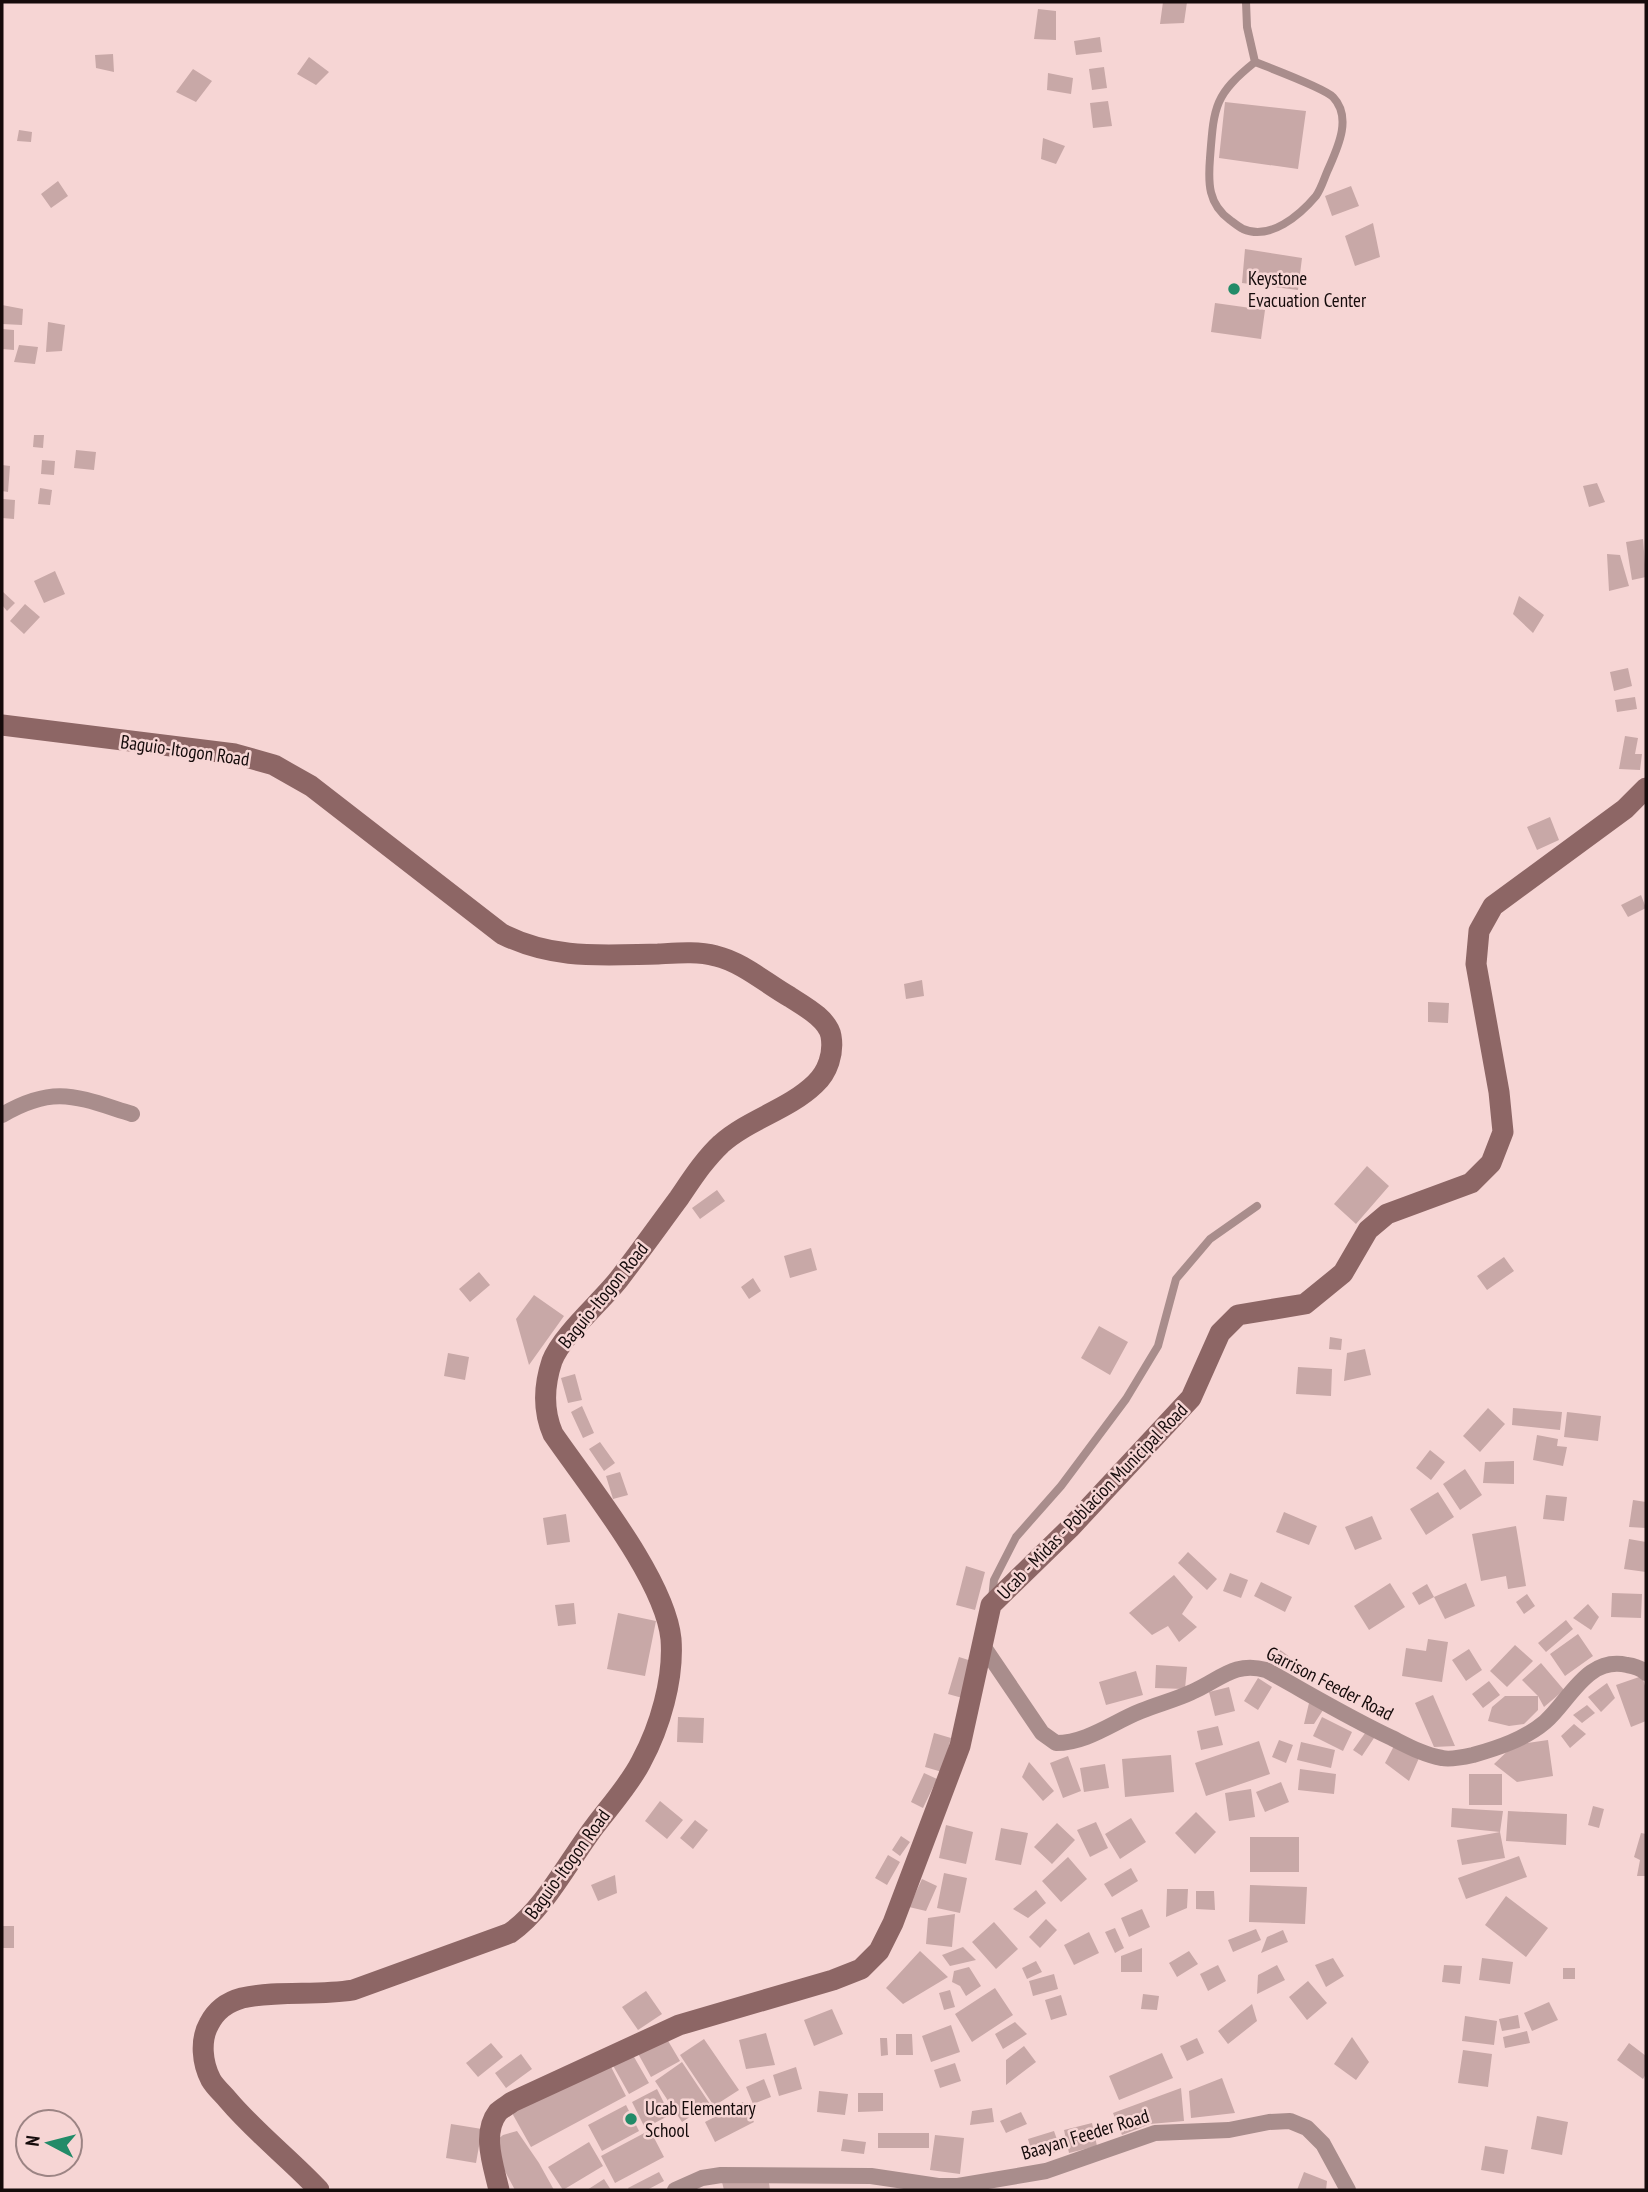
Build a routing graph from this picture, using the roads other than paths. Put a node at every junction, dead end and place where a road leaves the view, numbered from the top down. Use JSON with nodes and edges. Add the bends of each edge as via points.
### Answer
{"nodes":[{"id":1,"x":1246,"y":2,"type":"edge"},
{"id":2,"x":1255,"y":62,"type":"junction"},
{"id":3,"x":2,"y":725,"type":"edge"},
{"id":4,"x":1646,"y":788,"type":"edge"},
{"id":5,"x":132,"y":1114,"type":"dead end"},
{"id":6,"x":2,"y":1115,"type":"edge"},
{"id":7,"x":1256,"y":1206,"type":"dead end"},
{"id":8,"x":991,"y":1605,"type":"junction"},
{"id":9,"x":981,"y":1643,"type":"junction"},
{"id":10,"x":1646,"y":1673,"type":"edge"},
{"id":11,"x":320,"y":2190,"type":"edge"},
{"id":12,"x":499,"y":2190,"type":"edge"},
{"id":13,"x":676,"y":2190,"type":"edge"},
{"id":14,"x":1348,"y":2190,"type":"edge"}],
"edges":[{"from":1,"to":2,"type":"lane"},
{"from":2,"to":2,"type":"lane","via":[[1331,95],[1343,120],[1340,141],[1318,194],[1293,218],[1270,231],[1257,232],[1243,229],[1223,215],[1208,185],[1216,107],[1223,91]]},
{"from":3,"to":11,"type":"main road","name":"Baguio-Itogon Road","via":[[235,754],[274,765],[311,786],[521,944],[574,956],[717,956],[796,1001],[826,1024],[831,1034],[829,1062],[815,1085],[742,1127],[707,1159],[617,1282],[553,1359],[547,1384],[553,1434],[642,1565],[671,1638],[665,1697],[641,1763],[535,1912],[510,1933],[354,1990],[242,1998],[215,2012],[204,2034],[203,2056],[211,2080],[247,2124]]},
{"from":4,"to":8,"type":"main road","name":"Ucab - Midas - Poblacion Municipal Road","via":[[1616,816],[1493,906],[1479,931],[1476,964],[1503,1132],[1491,1163],[1471,1183],[1387,1214],[1368,1230],[1343,1273],[1305,1304],[1238,1315],[1220,1333],[1191,1398]]},
{"from":5,"to":6,"type":"street","via":[[78,1097],[44,1096]]},
{"from":7,"to":8,"type":"lane","via":[[1210,1239],[1176,1279],[1158,1346],[1118,1410],[1016,1537],[994,1580]]},
{"from":8,"to":9,"type":"main road","name":"Ucab - Midas - Poblacion Municipal Road"},
{"from":9,"to":10,"type":"street","name":"Garrison Feeder Road","via":[[1042,1733],[1056,1743],[1078,1741],[1140,1711],[1185,1696],[1230,1671],[1252,1666],[1420,1751],[1444,1759],[1472,1756],[1523,1738],[1546,1721],[1590,1672],[1608,1664],[1624,1664]]},
{"from":9,"to":12,"type":"main road","name":"Ucab - Midas - Poblacion Municipal Road","via":[[960,1746],[879,1951],[860,1969],[679,2025],[512,2102],[498,2112],[491,2130],[490,2150]]},
{"from":13,"to":14,"type":"street","name":"Baayan Feeder Road","via":[[721,2175],[871,2176],[958,2186],[1046,2171],[1155,2133],[1228,2130],[1269,2122],[1307,2128],[1323,2144]]}]}
